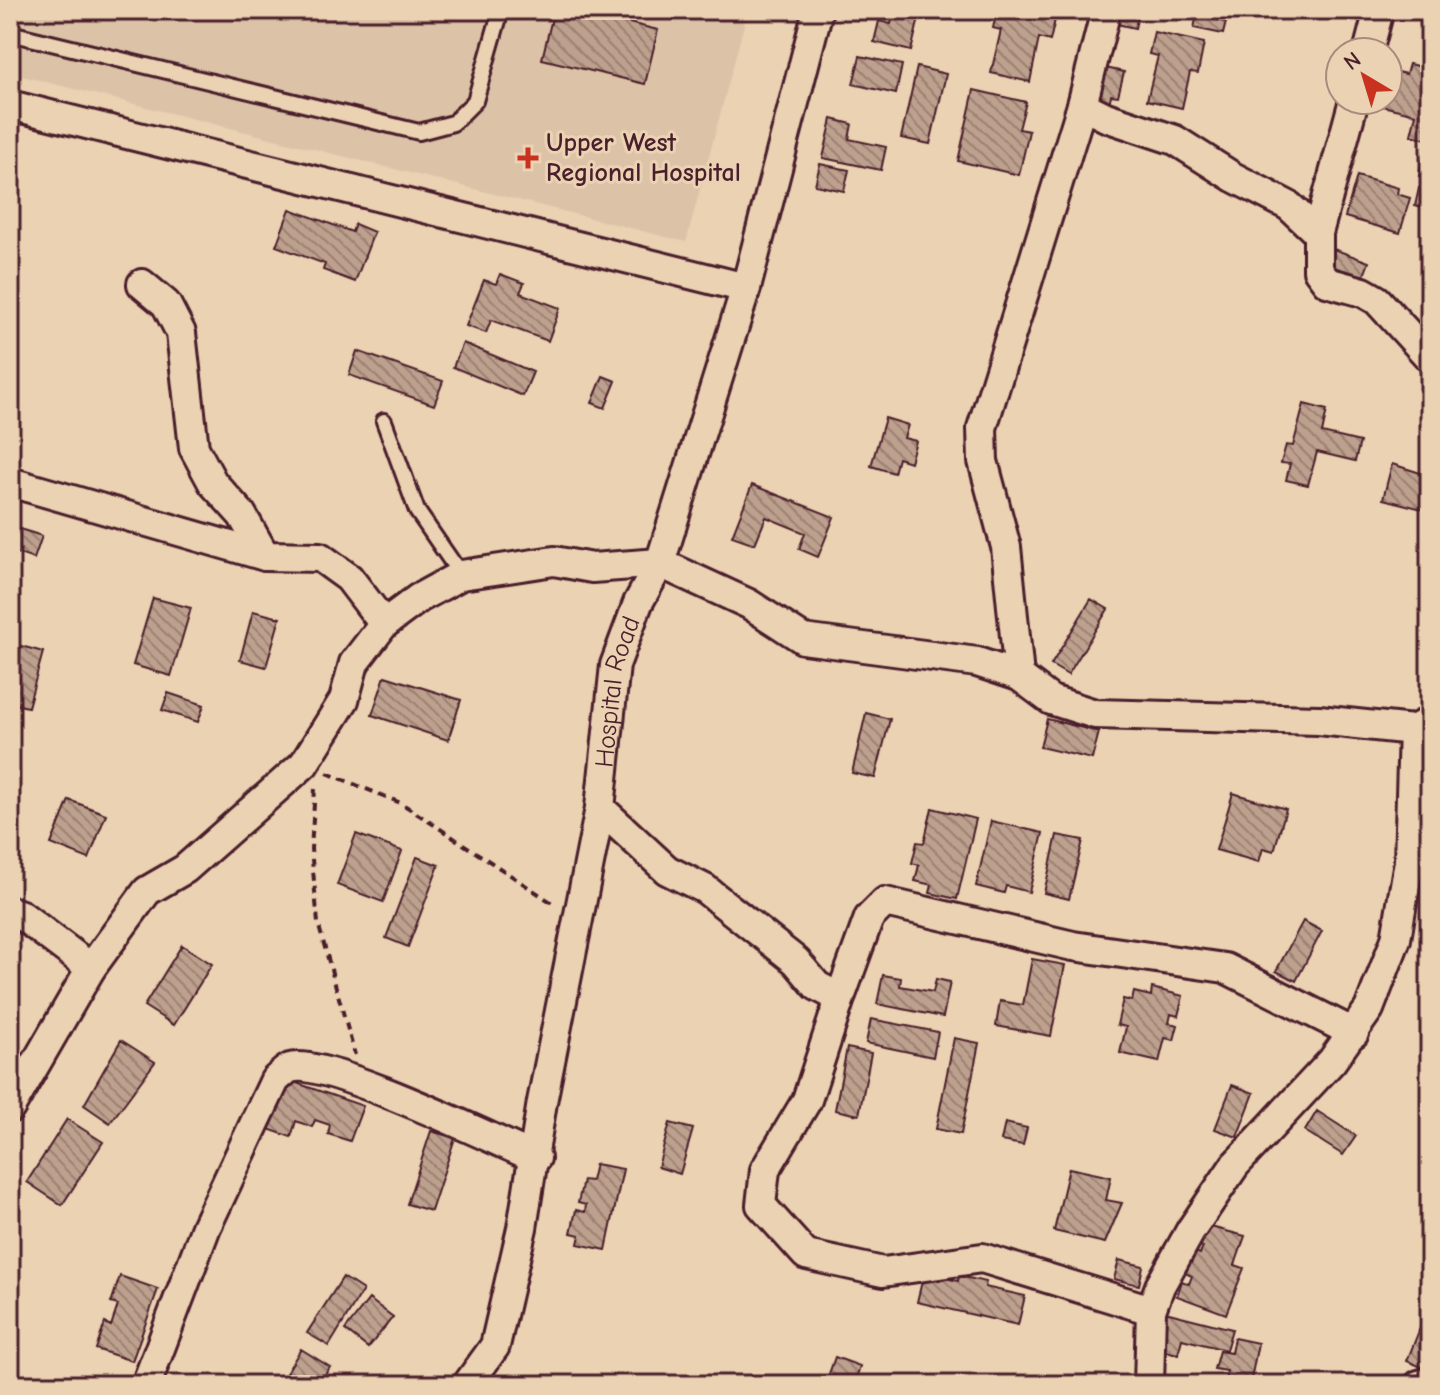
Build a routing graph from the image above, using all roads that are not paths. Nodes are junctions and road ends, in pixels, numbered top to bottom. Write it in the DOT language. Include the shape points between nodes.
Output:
graph roads {
  1 [pos="501,10"];
  2 [pos="818,10"];
  3 [pos="1106,10"];
  4 [pos="1379,10"];
  5 [pos="10,33"];
  6 [pos="1372,36"];
  7 [pos="10,105"];
  8 [pos="1082,105"];
  9 [pos="1350,116"];
  10 [pos="1318,233"];
  11 [pos="142,284"];
  12 [pos="746,288"];
  13 [pos="1430,358"];
  14 [pos="384,421"];
  15 [pos="10,482"];
  16 [pos="265,556"];
  17 [pos="660,563"];
  18 [pos="461,575"];
  19 [pos="384,624"];
  20 [pos="1019,676"];
  21 [pos="1422,726"];
  22 [pos="600,808"];
  23 [pos="10,911"];
  24 [pos="91,968"];
  25 [pos="840,998"];
  26 [pos="1354,1033"];
  27 [pos="10,1108"];
  28 [pos="536,1158"];
  29 [pos="1151,1310"];
  30 [pos="1430,1382"];
  31 [pos="146,1385"];
  32 [pos="467,1385"];
  33 [pos="1149,1385"];
  34 [pos="1419,1385"];
  1 -- 5 [label="lane" via="475,101 453,123 419,132"];
  2 -- 12 [label="street, Hospital Road"];
  3 -- 8 [label="street"];
  4 -- 6 [label="street"];
  7 -- 12 [label="street"];
  8 -- 10 [label="street" via="1175,140 1289,206"];
  8 -- 20 [label="street" via="982,428 983,461 1006,547"];
  9 -- 10 [label="street"];
  10 -- 13 [label="street" via="1318,270 1327,282 1377,300"];
  11 -- 16 [label="street" via="166,304 181,333 194,448"];
  12 -- 17 [label="street, Hospital Road"];
  14 -- 18 [label="lane" via="417,511"];
  15 -- 16 [label="street"];
  16 -- 19 [label="street" via="320,557 349,578"];
  17 -- 18 [label="street" via="592,568 554,561"];
  17 -- 20 [label="street" via="749,604 803,639 977,662"];
  17 -- 22 [label="street, Hospital Road" via="615,665"];
  18 -- 19 [label="street"];
  19 -- 24 [label="street" via="354,663 344,700 310,766 185,869 147,891"];
  20 -- 21 [label="street" via="1051,700 1095,714"];
  21 -- 26 [label="street" via="1396,939"];
  22 -- 25 [label="street" via="667,870 705,889 796,961 817,986"];
  22 -- 28 [label="street, Hospital Road" via="542,1102"];
  23 -- 24 [label="street"];
  24 -- 27 [label="street"];
  25 -- 26 [label="street" via="869,918 885,902 1073,946 1225,968"];
  25 -- 29 [label="street" via="807,1100 765,1170 761,1205 806,1255 883,1272 982,1258"];
  26 -- 29 [label="street" via="1235,1165 1191,1230"];
  28 -- 31 [label="street" via="362,1084 314,1069 290,1068 275,1080 206,1227"];
  28 -- 32 [label="street, Hospital Road" via="495,1346"];
  29 -- 33 [label="street"];
  30 -- 34 [label="street"];
}
